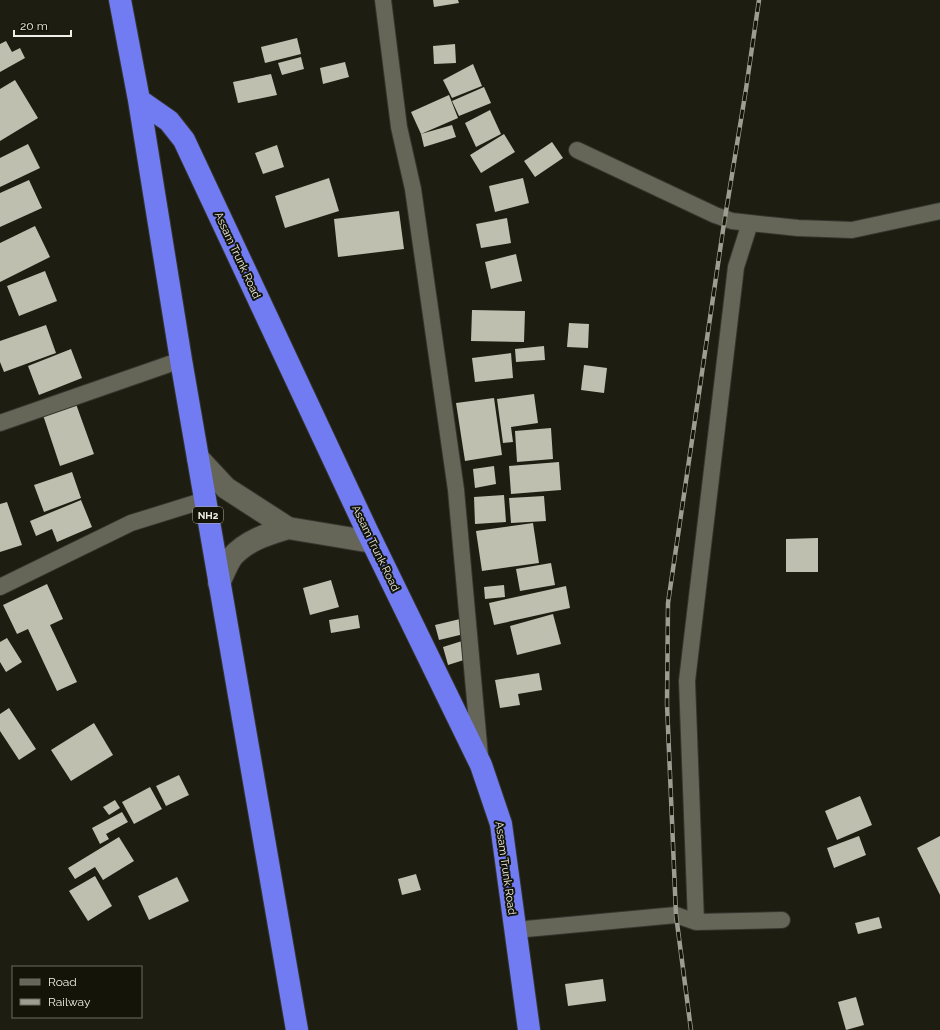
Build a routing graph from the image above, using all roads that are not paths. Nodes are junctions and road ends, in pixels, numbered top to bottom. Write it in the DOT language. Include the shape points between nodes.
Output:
graph roads {
  1 [pos="120,0"];
  2 [pos="383,0"];
  3 [pos="139,100"];
  4 [pos="577,150"];
  5 [pos="940,211"];
  6 [pos="750,223"];
  7 [pos="181,360"];
  8 [pos="0,423"];
  9 [pos="198,458"];
  10 [pos="205,500"];
  11 [pos="288,528"];
  12 [pos="372,542"];
  13 [pos="219,583"];
  14 [pos="0,587"];
  15 [pos="481,765"];
  16 [pos="782,920"];
  17 [pos="696,922"];
  18 [pos="515,930"];
  19 [pos="297,1030"];
  20 [pos="529,1030"];
  1 -- 3 [label="highway, NH2"];
  2 -- 15 [label="street" via="399,127 413,189 456,490"];
  3 -- 7 [label="highway, NH2"];
  3 -- 12 [label="highway, Assam Trunk Road" via="169,121 184,140"];
  4 -- 6 [label="street" via="715,215 732,221"];
  5 -- 6 [label="street" via="852,230"];
  6 -- 17 [label="street" via="736,267 687,680"];
  7 -- 8 [label="street"];
  7 -- 9 [label="highway, NH2"];
  9 -- 10 [label="highway, NH2"];
  9 -- 11 [label="street" via="226,488"];
  10 -- 13 [label="highway, NH2"];
  10 -- 14 [label="street" via="131,523"];
  11 -- 12 [label="street"];
  11 -- 13 [label="street" via="248,543 232,558"];
  12 -- 15 [label="highway, Assam Trunk Road"];
  13 -- 19 [label="highway, NH2"];
  15 -- 18 [label="highway, Assam Trunk Road" via="501,824"];
  16 -- 17 [label="street"];
  17 -- 18 [label="street" via="676,915"];
  18 -- 20 [label="highway, Assam Trunk Road"];
}
